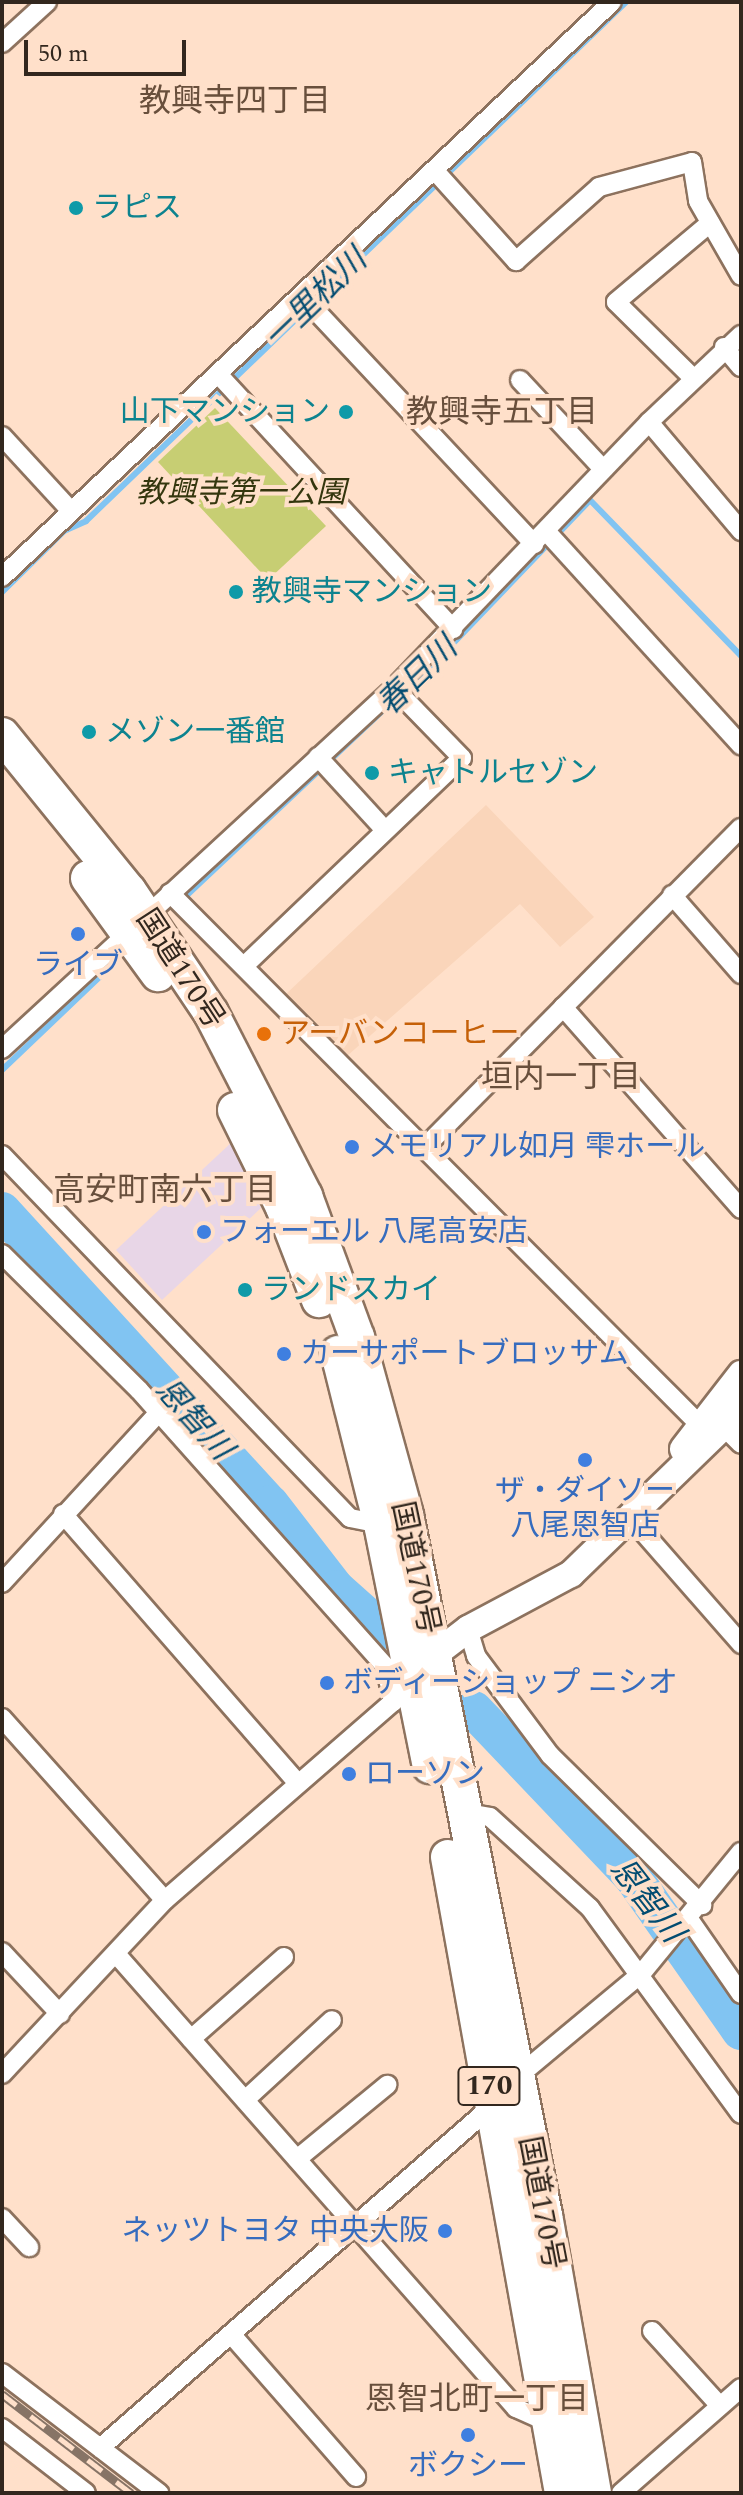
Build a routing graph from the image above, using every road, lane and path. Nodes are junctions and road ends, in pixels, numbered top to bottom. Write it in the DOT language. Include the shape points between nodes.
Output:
graph roads {
  1 [pos="47,2"];
  2 [pos="612,2"];
  3 [pos="2,43"];
  4 [pos="442,179"];
  5 [pos="710,223"];
  6 [pos="741,276"];
  7 [pos="309,304"];
  8 [pos="741,335"];
  9 [pos="724,347"];
  10 [pos="741,367"];
  11 [pos="693,378"];
  12 [pos="520,380"];
  13 [pos="224,381"];
  14 [pos="649,422"];
  15 [pos="2,436"];
  16 [pos="603,469"];
  17 [pos="71,511"];
  18 [pos="741,531"];
  19 [pos="547,539"];
  20 [pos="2,577"];
  21 [pos="453,629"];
  22 [pos="394,688"];
  23 [pos="2,735"];
  24 [pos="741,745"];
  25 [pos="318,757"];
  26 [pos="2,772"];
  27 [pos="741,828"];
  28 [pos="385,830"];
  29 [pos="170,893"];
  30 [pos="672,895"];
  31 [pos="139,926"];
  32 [pos="244,966"];
  33 [pos="739,969"];
  34 [pos="563,1007"];
  35 [pos="4,1042"];
  36 [pos="425,1147"];
  37 [pos="2,1155"];
  38 [pos="741,1209"];
  39 [pos="2,1254"];
  40 [pos="741,1374"];
  41 [pos="159,1412"];
  42 [pos="726,1426"];
  43 [pos="634,1513"];
  44 [pos="63,1514"];
  45 [pos="381,1524"];
  46 [pos="2,1583"];
  47 [pos="468,1629"];
  48 [pos="741,1644"];
  49 [pos="422,1663"];
  50 [pos="2,1718"];
  51 [pos="297,1782"];
  52 [pos="462,1812"];
  53 [pos="741,1852"];
  54 [pos="165,1900"];
  55 [pos="692,1915"];
  56 [pos="2,1952"];
  57 [pos="117,1955"];
  58 [pos="284,1957"];
  59 [pos="641,1974"];
  60 [pos="741,1994"];
  61 [pos="60,2014"];
  62 [pos="332,2020"];
  63 [pos="191,2039"];
  64 [pos="2,2074"];
  65 [pos="516,2078"];
  66 [pos="387,2085"];
  67 [pos="245,2100"];
  68 [pos="492,2106"];
  69 [pos="741,2114"];
  70 [pos="297,2159"];
  71 [pos="2,2218"];
  72 [pos="355,2225"];
  73 [pos="29,2247"];
  74 [pos="652,2331"];
  75 [pos="231,2334"];
  76 [pos="2,2373"];
  77 [pos="741,2388"];
  78 [pos="720,2406"];
  79 [pos="550,2423"];
  80 [pos="5,2435"];
  81 [pos="100,2448"];
  82 [pos="356,2477"];
  83 [pos="86,2493"];
  84 [pos="159,2493"];
  85 [pos="562,2493"];
  86 [pos="594,2493"];
  87 [pos="621,2493"];
  1 -- 3 [label="street"];
  2 -- 4 [label="street"];
  4 -- 5 [label="street" via="516,261 599,187 692,162 698,201"];
  4 -- 7 [label="street"];
  5 -- 6 [label="street"];
  5 -- 11 [label="street" via="616,302"];
  7 -- 13 [label="street"];
  7 -- 19 [label="street"];
  8 -- 9 [label="street"];
  9 -- 10 [label="street"];
  9 -- 11 [label="street"];
  11 -- 14 [label="street"];
  12 -- 16 [label="street"];
  13 -- 17 [label="street"];
  13 -- 21 [label="street"];
  14 -- 16 [label="street"];
  14 -- 18 [label="street"];
  15 -- 17 [label="street"];
  16 -- 19 [label="street"];
  17 -- 20 [label="street"];
  19 -- 21 [label="street"];
  19 -- 24 [label="street"];
  21 -- 22 [label="street"];
  22 -- 25 [label="street"];
  22 -- 28 [label="street" via="462,758"];
  23 -- 31 [label="highway, 国道170号 / 170"];
  25 -- 28 [label="street"];
  25 -- 29 [label="street"];
  26 -- 31 [label="highway, 国道170号 / 170"];
  27 -- 30 [label="street"];
  28 -- 32 [label="street"];
  29 -- 31 [label="street"];
  29 -- 32 [label="street"];
  30 -- 33 [label="street"];
  30 -- 34 [label="street"];
  31 -- 35 [label="street"];
  31 -- 45 [label="highway, 国道170号 / 170" via="283,1207 335,1342"];
  31 -- 49 [label="highway, 国道170号 / 170" via="211,1013 305,1196 357,1337 406,1515"];
  32 -- 36 [label="street"];
  34 -- 36 [label="street"];
  34 -- 38 [label="street"];
  36 -- 42 [label="street"];
  37 -- 45 [label="street" via="350,1518"];
  39 -- 41 [label="street"];
  40 -- 42 [label="street"];
  41 -- 44 [label="street"];
  41 -- 49 [label="street" via="385,1666"];
  42 -- 43 [label="street"];
  43 -- 47 [label="street" via="571,1574"];
  43 -- 48 [label="street"];
  44 -- 46 [label="street"];
  44 -- 51 [label="street"];
  45 -- 49 [label="highway, 国道170号 / 170" via="395,1594"];
  47 -- 49 [label="street"];
  47 -- 55 [label="street" via="476,1656 550,1755"];
  49 -- 51 [label="street"];
  49 -- 52 [label="highway, 国道170号 / 170" via="444,1711"];
  49 -- 68 [label="highway, 国道170号 / 170"];
  50 -- 54 [label="street"];
  51 -- 54 [label="street"];
  52 -- 59 [label="street" via="490,1817 590,1908"];
  52 -- 65 [label="highway, 国道170号 / 170"];
  53 -- 55 [label="street"];
  54 -- 57 [label="street"];
  55 -- 59 [label="street"];
  55 -- 60 [label="street"];
  56 -- 61 [label="street"];
  57 -- 61 [label="street"];
  57 -- 63 [label="street"];
  58 -- 63 [label="street"];
  59 -- 65 [label="street"];
  59 -- 69 [label="street"];
  61 -- 64 [label="street"];
  62 -- 67 [label="street"];
  63 -- 67 [label="street"];
  65 -- 86 [label="highway, 国道170号 / 170"];
  66 -- 70 [label="street"];
  67 -- 70 [label="street"];
  68 -- 72 [label="street"];
  68 -- 79 [label="highway, 国道170号 / 170"];
  70 -- 72 [label="street"];
  71 -- 73 [label="street"];
  72 -- 75 [label="street"];
  72 -- 79 [label="street" via="516,2408"];
  74 -- 78 [label="street"];
  75 -- 81 [label="street"];
  75 -- 82 [label="street"];
  76 -- 81 [label="street"];
  77 -- 78 [label="street"];
  78 -- 87 [label="street"];
  79 -- 85 [label="highway, 国道170号 / 170"];
  80 -- 83 [label="street"];
  81 -- 84 [label="street"];
}
